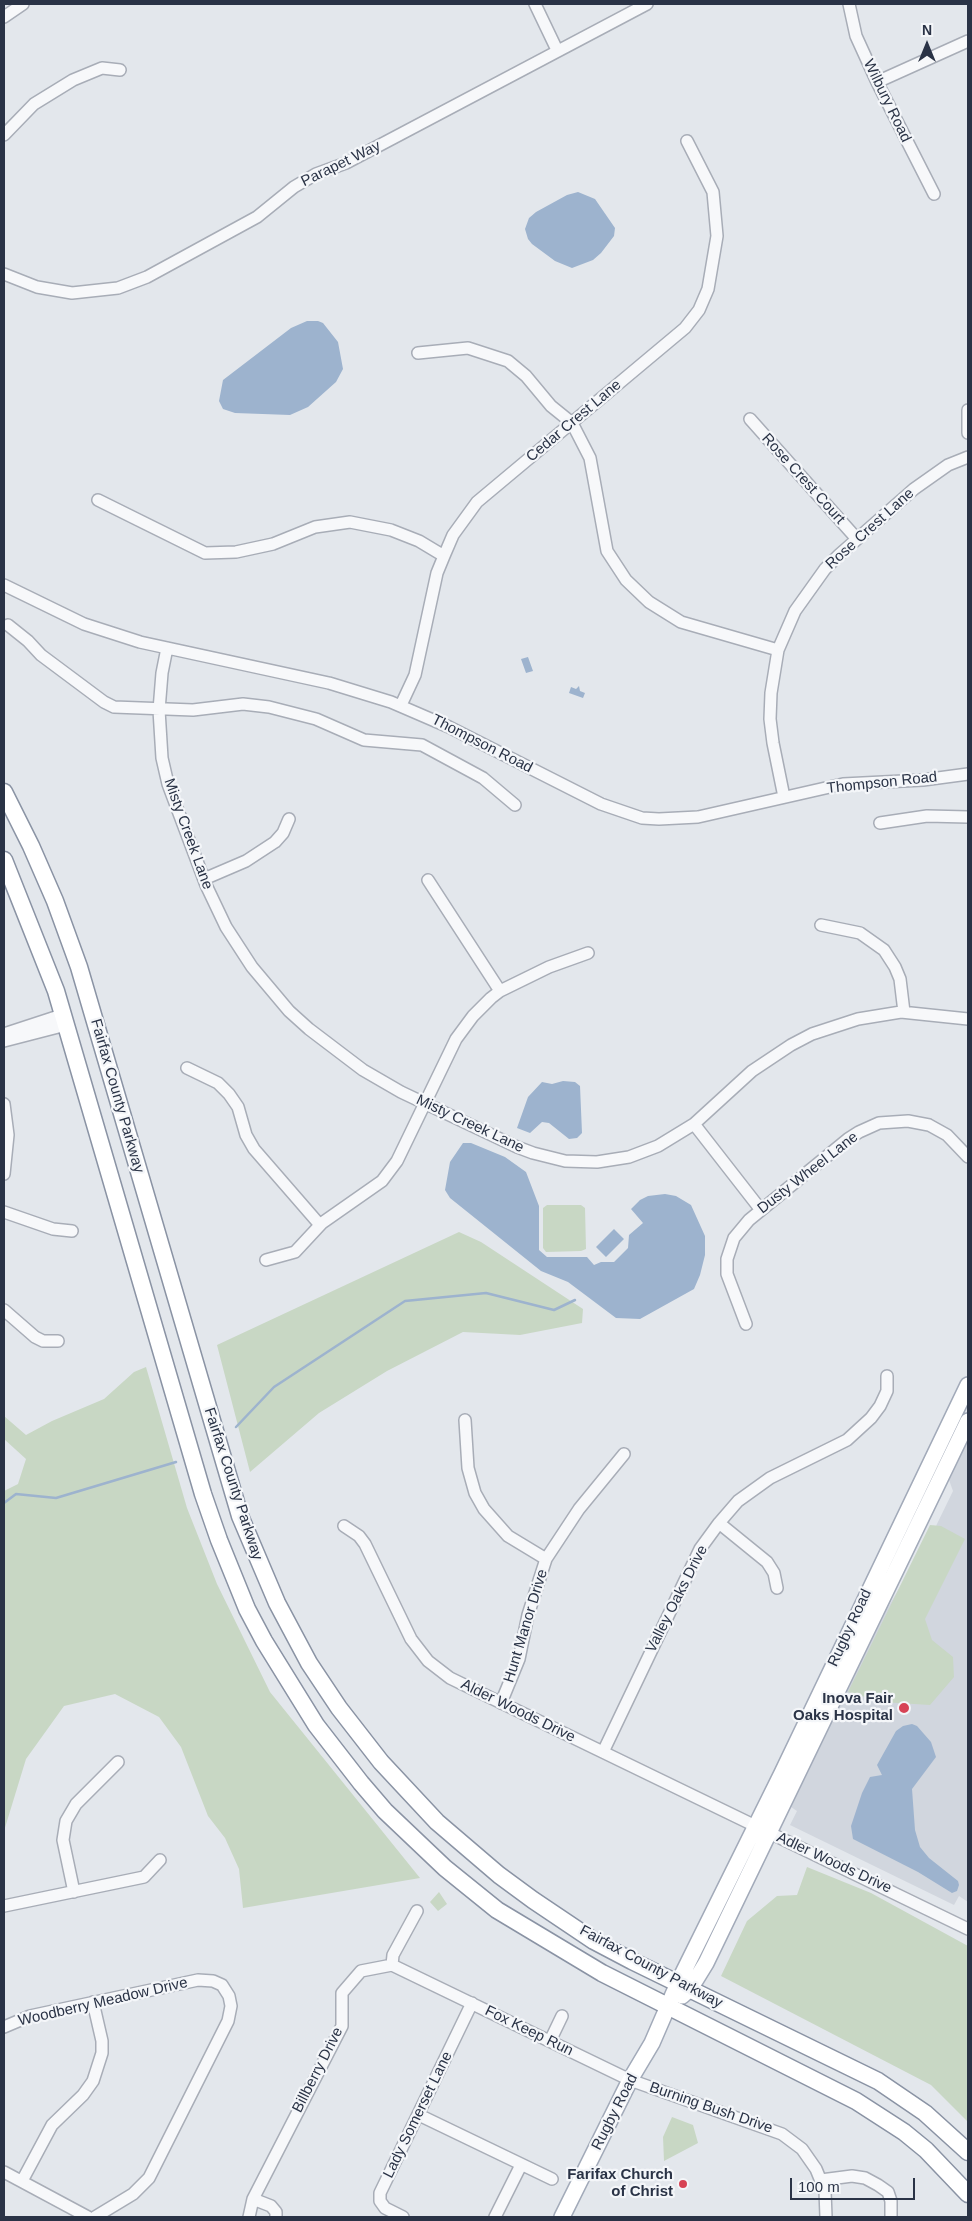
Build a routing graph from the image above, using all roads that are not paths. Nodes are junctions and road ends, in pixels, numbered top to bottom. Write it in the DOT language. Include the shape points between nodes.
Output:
graph roads {
  1 [pos="23,4"];
  2 [pos="535,4"];
  3 [pos="647,4"];
  4 [pos="849,4"];
  5 [pos="4,17"];
  6 [pos="968,42"];
  7 [pos="558,50"];
  8 [pos="120,70"];
  9 [pos="876,82"];
  10 [pos="4,136"];
  11 [pos="687,141"];
  12 [pos="934,194"];
  13 [pos="4,274"];
  14 [pos="418,353"];
  15 [pos="968,410"];
  16 [pos="750,419"];
  17 [pos="572,423"];
  18 [pos="968,433"];
  19 [pos="968,457"];
  20 [pos="98,500"];
  21 [pos="857,539"];
  22 [pos="444,556"];
  23 [pos="4,585"];
  24 [pos="8,625"];
  25 [pos="167,648"];
  26 [pos="778,650"];
  27 [pos="401,705"];
  28 [pos="159,710"];
  29 [pos="968,774"];
  30 [pos="4,792"];
  31 [pos="784,797"];
  32 [pos="515,805"];
  33 [pos="968,817"];
  34 [pos="289,818"];
  35 [pos="880,824"];
  36 [pos="4,860"];
  37 [pos="204,879"];
  38 [pos="428,880"];
  39 [pos="821,926"];
  40 [pos="588,953"];
  41 [pos="500,991"];
  42 [pos="904,1012"];
  43 [pos="968,1019"];
  44 [pos="64,1020"];
  45 [pos="4,1034"];
  46 [pos="4,1041"];
  47 [pos="187,1068"];
  48 [pos="425,1103"];
  49 [pos="4,1104"];
  50 [pos="694,1124"];
  51 [pos="968,1157"];
  52 [pos="4,1174"];
  53 [pos="760,1210"];
  54 [pos="4,1212"];
  55 [pos="320,1225"];
  56 [pos="72,1231"];
  57 [pos="266,1260"];
  58 [pos="4,1310"];
  59 [pos="746,1324"];
  60 [pos="58,1342"];
  61 [pos="887,1376"];
  62 [pos="968,1384"];
  63 [pos="465,1420"];
  64 [pos="968,1421"];
  65 [pos="624,1454"];
  66 [pos="719,1523"];
  67 [pos="344,1526"];
  68 [pos="546,1559"];
  69 [pos="777,1588"];
  70 [pos="501,1703"];
  71 [pos="603,1752"];
  72 [pos="118,1762"];
  73 [pos="762,1830"];
  74 [pos="160,1860"];
  75 [pos="74,1892"];
  76 [pos="4,1906"];
  77 [pos="417,1912"];
  78 [pos="968,1928"];
  79 [pos="392,1965"];
  80 [pos="684,1986"];
  81 [pos="93,2002"];
  82 [pos="472,2003"];
  83 [pos="668,2007"];
  84 [pos="562,2016"];
  85 [pos="4,2027"];
  86 [pos="550,2041"];
  87 [pos="630,2080"];
  88 [pos="419,2115"];
  89 [pos="968,2152"];
  90 [pos="521,2165"];
  91 [pos="4,2172"];
  92 [pos="552,2179"];
  93 [pos="821,2180"];
  94 [pos="22,2181"];
  95 [pos="968,2194"];
  96 [pos="253,2199"];
  97 [pos="88,2217"];
  98 [pos="95,2217"];
  99 [pos="249,2217"];
  100 [pos="276,2217"];
  101 [pos="403,2217"];
  102 [pos="495,2217"];
  103 [pos="562,2217"];
  104 [pos="826,2217"];
  105 [pos="891,2217"];
  1 -- 5 [label="street"];
  2 -- 7 [label="street"];
  3 -- 7 [label="street, Parapet Way"];
  4 -- 9 [label="street, Wilbury Road" via="856,36"];
  6 -- 9 [label="street"];
  7 -- 13 [label="street, Parapet Way" via="346,163 316,174 257,217 177,262 128,285 101,292 72,293 37,287"];
  8 -- 10 [label="street" via="102,68 73,80 34,104"];
  9 -- 12 [label="street, Wilbury Road"];
  11 -- 17 [label="street, Cedar Crest Lane" via="712,192 717,236 708,289 699,310 685,328"];
  14 -- 17 [label="street" via="468,348 508,361"];
  15 -- 18 [label="street"];
  16 -- 21 [label="street, Rose Crest Court"];
  17 -- 22 [label="street, Cedar Crest Lane" via="478,502 453,535"];
  17 -- 26 [label="street" via="590,458 607,551 626,580 649,602 681,622"];
  19 -- 21 [label="street, Rose Crest Lane" via="948,465 914,489"];
  20 -- 22 [label="street" via="205,553 236,552 273,544 315,527 350,522 391,530"];
  21 -- 26 [label="street, Rose Crest Lane" via="825,569 795,611"];
  22 -- 27 [label="street, Cedar Crest Lane" via="415,675"];
  23 -- 25 [label="street, Thompson Road" via="84,624"];
  24 -- 28 [label="street" via="41,655 104,702 114,706"];
  25 -- 27 [label="street, Thompson Road" via="329,683"];
  25 -- 28 [label="street, Misty Creek Lane"];
  26 -- 31 [label="street, Rose Crest Lane" via="770,720"];
  27 -- 31 [label="street, Thompson Road" via="601,804 634,816 659,819 698,816"];
  28 -- 32 [label="street" via="252,704 324,721 364,740 414,743 483,778"];
  28 -- 37 [label="street, Misty Creek Lane" via="161,750 168,784"];
  29 -- 31 [label="street, Thompson Road" via="843,784"];
  30 -- 80 [label="highway, Fairfax County Parkway" via="38,861 79,967 240,1516 265,1579 296,1639 339,1708 375,1755 448,1832 499,1875 594,1941"];
  33 -- 35 [label="street" via="927,816"];
  34 -- 37 [label="street" via="274,842 246,861"];
  36 -- 44 [label="highway, Fairfax County Parkway"];
  37 -- 48 [label="street, Misty Creek Lane" via="237,945 289,1011 356,1066"];
  38 -- 41 [label="street"];
  39 -- 42 [label="street" via="860,933 884,950 900,979"];
  40 -- 41 [label="street" via="549,967"];
  41 -- 48 [label="street" via="462,1031"];
  42 -- 43 [label="street, Misty Creek Lane"];
  42 -- 50 [label="street, Misty Creek Lane" via="834,1026 791,1045 752,1071"];
  44 -- 45 [label="street"];
  44 -- 46 [label="street"];
  44 -- 83 [label="highway, Fairfax County Parkway" via="203,1494 232,1575 276,1663 316,1725 361,1783 385,1811 445,1868 497,1910 539,1937"];
  47 -- 55 [label="street" via="218,1083 229,1094 238,1108 254,1150"];
  48 -- 50 [label="street, Misty Creek Lane" via="517,1147 565,1161 597,1162 629,1156 658,1146"];
  48 -- 55 [label="street" via="397,1161 382,1181"];
  49 -- 52 [label="street" via="8,1135"];
  50 -- 53 [label="street"];
  51 -- 53 [label="street, Dusty Wheel Lane" via="947,1134 929,1125 908,1121 880,1123 859,1132"];
  53 -- 59 [label="street, Dusty Wheel Lane" via="738,1231 727,1259 728,1280"];
  54 -- 56 [label="street" via="53,1229"];
  55 -- 57 [label="street" via="295,1252"];
  58 -- 60 [label="street" via="35,1338"];
  61 -- 66 [label="street, Valley Oaks Drive" via="887,1391 871,1418 847,1440 770,1478 738,1501"];
  62 -- 73 [label="main road, Rugby Road"];
  63 -- 68 [label="street" via="468,1468 475,1493 484,1509 508,1536"];
  64 -- 73 [label="main road, Rugby Road"];
  65 -- 68 [label="street, Hunt Manor Drive" via="579,1509"];
  66 -- 69 [label="street" via="767,1562 774,1573"];
  66 -- 71 [label="street, Valley Oaks Drive" via="700,1549"];
  67 -- 70 [label="street, Alder Woods Drive" via="366,1544 411,1639 422,1654 450,1678"];
  68 -- 70 [label="street, Hunt Manor Drive" via="528,1615 519,1659"];
  70 -- 71 [label="street, Alder Woods Drive"];
  71 -- 73 [label="street, Alder Woods Drive"];
  72 -- 75 [label="street" via="76,1804 66,1821 63,1840"];
  73 -- 78 [label="street, Adler Woods Drive"];
  73 -- 80 [label="main road, Rugby Road"];
  74 -- 75 [label="street" via="144,1877"];
  75 -- 76 [label="street"];
  77 -- 79 [label="street" via="393,1955"];
  79 -- 82 [label="street, Fox Keep Run"];
  79 -- 96 [label="street, Billberry Drive" via="361,1971 342,1993 342,2026"];
  80 -- 83 [label="main road, Rugby Road"];
  80 -- 89 [label="highway, Fairfax County Parkway" via="878,2081 925,2113"];
  81 -- 85 [label="street, Woodberry Meadow Drive" via="30,2016"];
  81 -- 94 [label="street" via="102,2047 100,2065 84,2095 52,2125"];
  81 -- 98 [label="street, Woodberry Meadow Drive" via="198,1980 222,1985 231,2006 228,2021 208,2063 149,2178 133,2194"];
  82 -- 86 [label="street, Fox Keep Run"];
  82 -- 88 [label="street, Lady Somerset Lane"];
  83 -- 87 [label="main road, Rugby Road"];
  83 -- 95 [label="highway, Fairfax County Parkway" via="831,2087 881,2116 926,2150"];
  84 -- 86 [label="street"];
  86 -- 87 [label="street, Fox Keep Run"];
  87 -- 93 [label="street, Burning Bush Drive" via="782,2134 802,2149"];
  87 -- 103 [label="main road, Rugby Road"];
  88 -- 90 [label="street"];
  88 -- 101 [label="street, Lady Somerset Lane" via="380,2193 380,2201 385,2208"];
  90 -- 92 [label="street"];
  90 -- 102 [label="street"];
  91 -- 94 [label="street"];
  93 -- 104 [label="street, Burning Bush Drive"];
  93 -- 105 [label="street" via="852,2176 865,2178 888,2192"];
  94 -- 97 [label="street"];
  96 -- 99 [label="street, Billberry Drive"];
  96 -- 100 [label="street" via="272,2206"];
}
